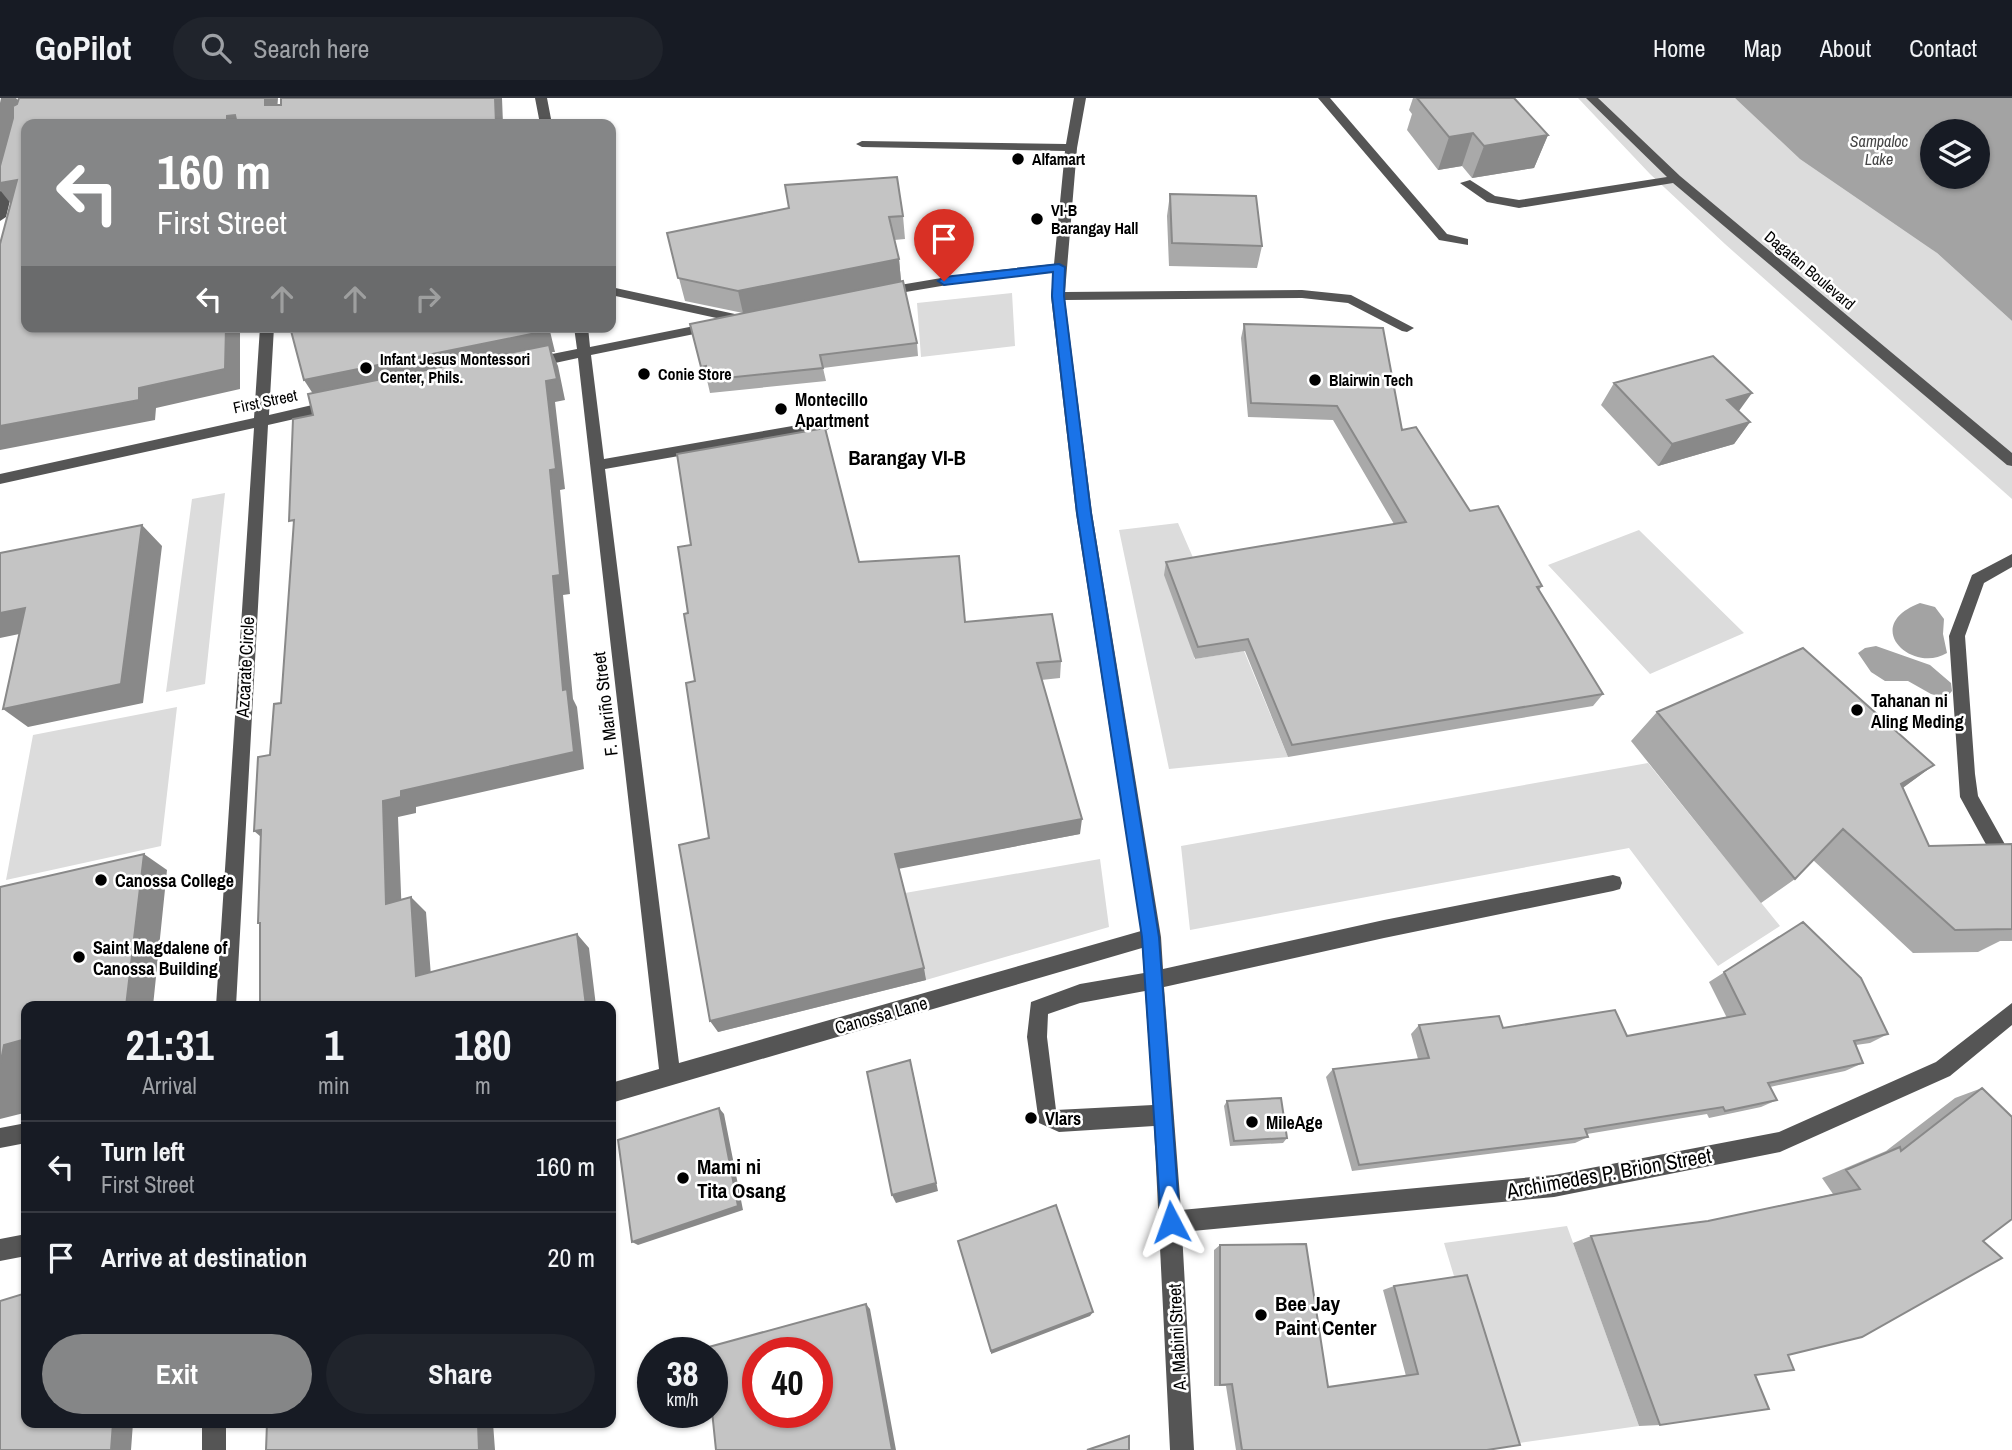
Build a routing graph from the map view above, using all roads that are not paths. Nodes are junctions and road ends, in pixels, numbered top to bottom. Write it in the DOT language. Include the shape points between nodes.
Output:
graph roads {
  1 [pos="541,98"];
  2 [pos="1080,98"];
  3 [pos="1324,98"];
  4 [pos="1592,98"];
  5 [pos="545,119"];
  6 [pos="862,144"];
  7 [pos="1071,148"];
  8 [pos="14,164"];
  9 [pos="1676,179"];
  10 [pos="1466,183"];
  11 [pos="0,216"];
  12 [pos="1464,242"];
  13 [pos="1059,267"];
  14 [pos="616,292"];
  15 [pos="863,296"];
  16 [pos="1058,296"];
  17 [pos="1407,328"];
  18 [pos="266,333"];
  19 [pos="583,333"];
  20 [pos="585,352"];
  21 [pos="517,366"];
  22 [pos="354,400"];
  23 [pos="259,420"];
  24 [pos="827,425"];
  25 [pos="2012,461"];
  26 [pos="598,465"];
  27 [pos="0,479"];
  28 [pos="2012,560"];
  29 [pos="2012,870"];
  30 [pos="1613,883"];
  31 [pos="1151,937"];
  32 [pos="1154,980"];
  33 [pos="226,1001"];
  34 [pos="2012,1013"];
  35 [pos="670,1076"];
  36 [pos="616,1092"];
  37 [pos="1164,1115"];
  38 [pos="21,1134"];
  39 [pos="0,1138"];
  40 [pos="1171,1222"];
  41 [pos="21,1246"];
  42 [pos="0,1251"];
  43 [pos="214,1428"];
  44 [pos="214,1450"];
  45 [pos="1182,1450"];
  1 -- 5 [label="street"];
  2 -- 7 [label="street, A. Mabini Street"];
  3 -- 12 [label="street" via="1443,237"];
  4 -- 9 [label="street, Dagatan Boulevard"];
  6 -- 7 [label="street"];
  7 -- 13 [label="street, A. Mabini Street"];
  8 -- 11 [label="street"];
  9 -- 10 [label="street" via="1519,204 1491,200"];
  9 -- 25 [label="street, Dagatan Boulevard"];
  13 -- 15 [label="street"];
  13 -- 16 [label="street, A. Mabini Street"];
  14 -- 20 [label="street" via="751,318"];
  16 -- 17 [label="street" via="1302,294 1351,299"];
  16 -- 31 [label="street, A. Mabini Street" via="1084,513"];
  18 -- 23 [label="street, Azcarate Circle"];
  19 -- 20 [label="street, F. Mariño Street"];
  20 -- 21 [label="street"];
  20 -- 26 [label="street, F. Mariño Street"];
  22 -- 23 [label="street, First Street"];
  23 -- 27 [label="street, First Street"];
  23 -- 33 [label="street, Azcarate Circle"];
  24 -- 26 [label="street"];
  26 -- 35 [label="street, F. Mariño Street"];
  28 -- 29 [label="street" via="1978,579 1957,636 1969,797"];
  30 -- 32 [label="street" via="1412,921"];
  31 -- 32 [label="street, A. Mabini Street"];
  31 -- 35 [label="street, Canossa Lane"];
  32 -- 37 [label="street, A. Mabini Street"];
  32 -- 37 [label="street" via="1053,1000 1038,1009 1037,1037 1046,1116 1059,1122"];
  34 -- 40 [label="street, Archimedes P. Brion Street" via="1943,1069 1780,1142 1554,1186"];
  35 -- 36 [label="street, Canossa Lane"];
  37 -- 40 [label="street, A. Mabini Street"];
  38 -- 39 [label="street"];
  40 -- 45 [label="street, A. Mabini Street"];
  41 -- 42 [label="street"];
  43 -- 44 [label="street"];
}
